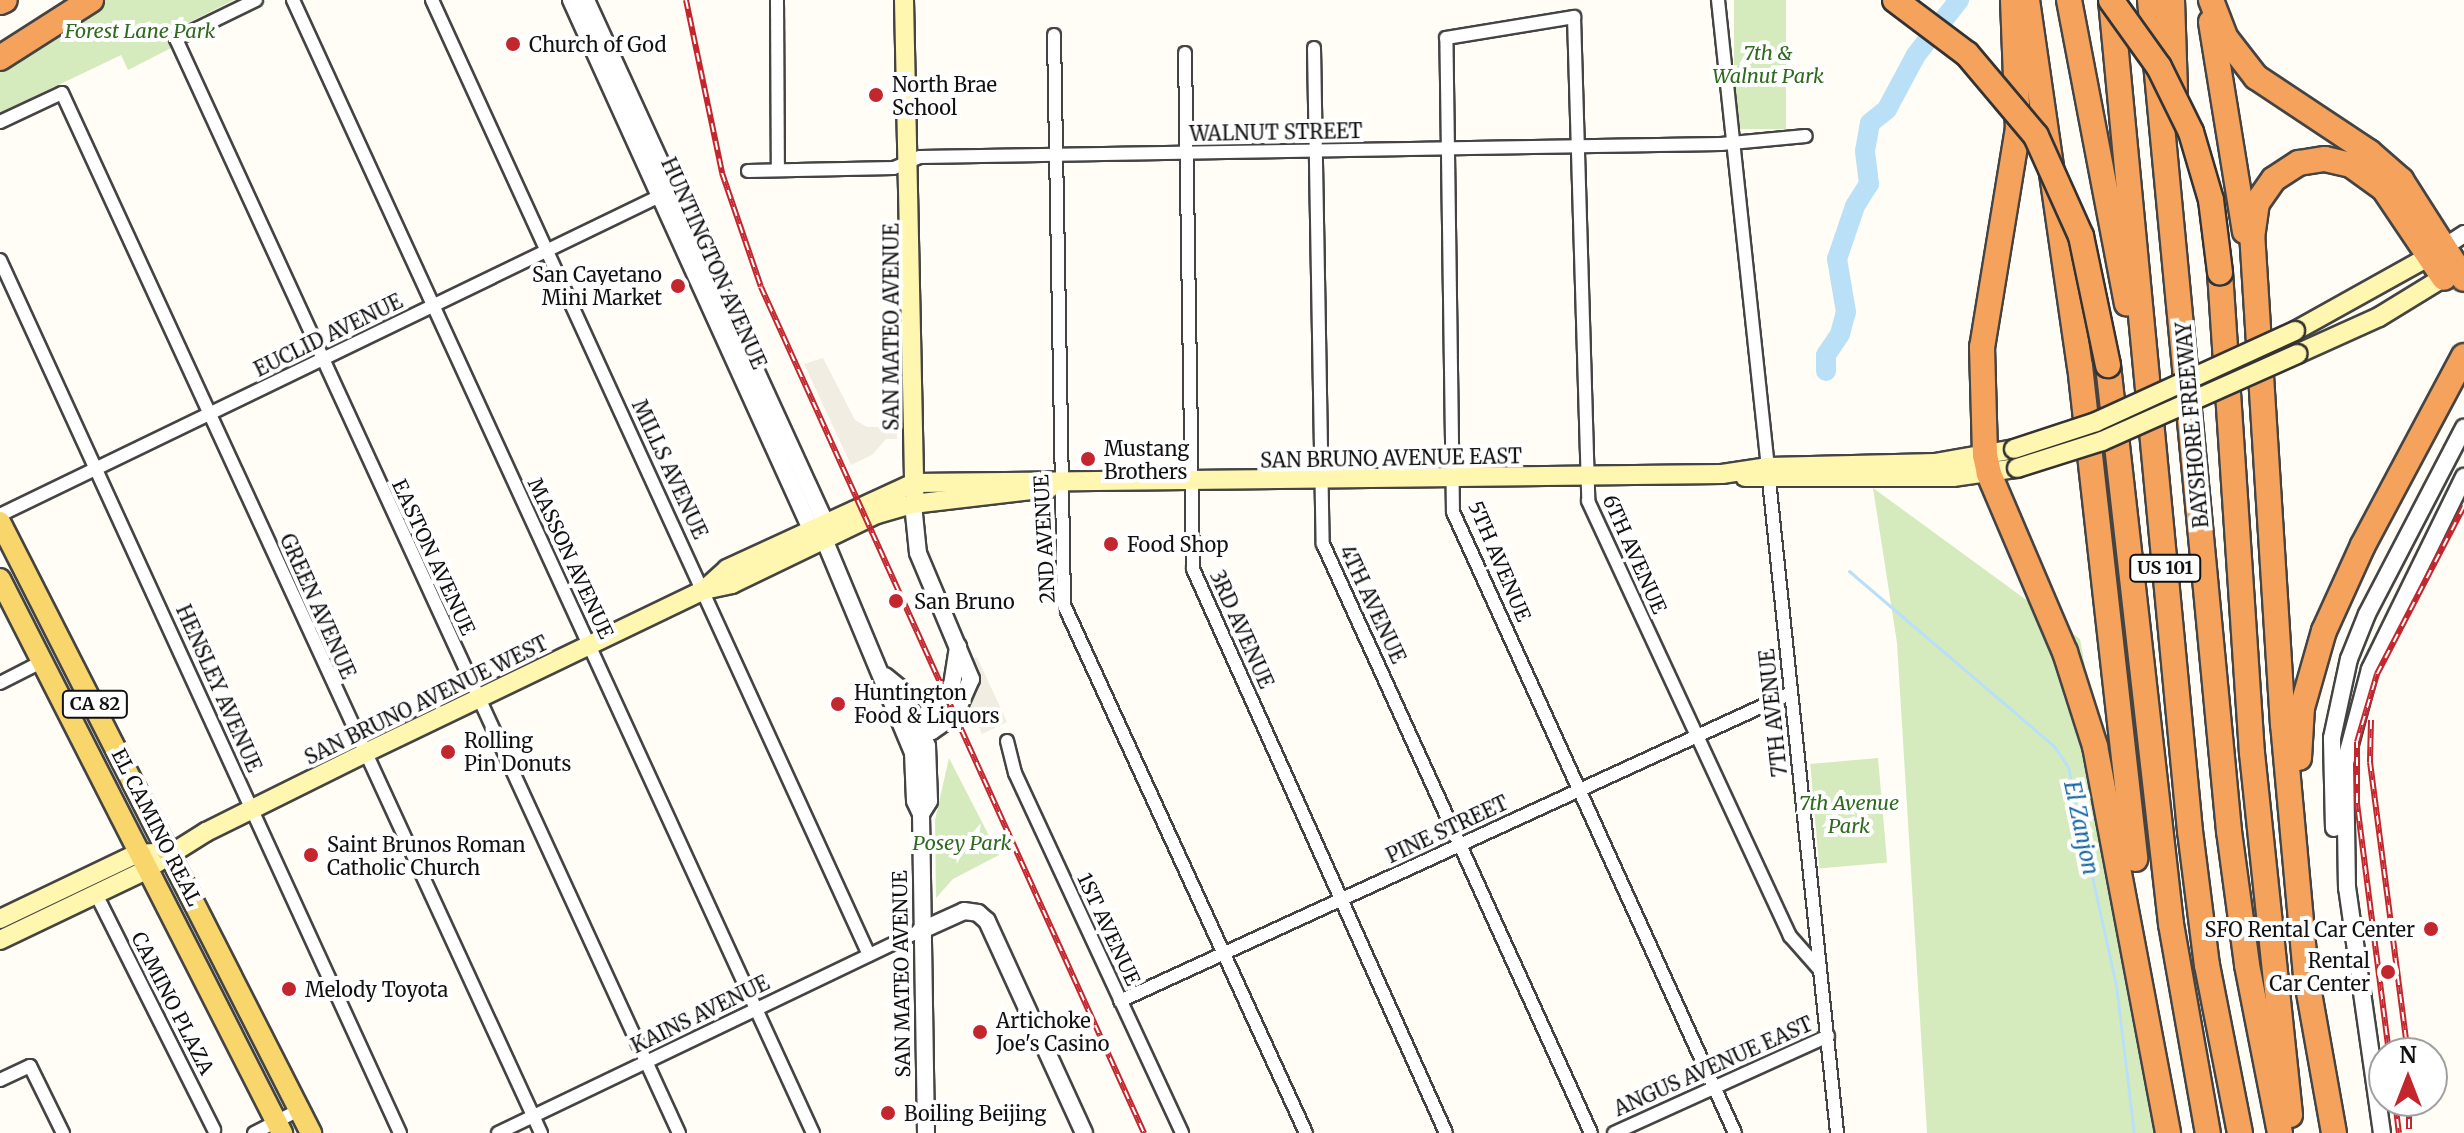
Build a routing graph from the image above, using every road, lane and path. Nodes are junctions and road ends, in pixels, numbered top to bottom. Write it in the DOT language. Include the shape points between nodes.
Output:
graph roads {
  1 [pos="91,0"];
  2 [pos="256,0"];
  3 [pos="293,0"];
  4 [pos="432,0"];
  5 [pos="571,0"];
  6 [pos="586,0"];
  7 [pos="777,0"];
  8 [pos="904,0"];
  9 [pos="1718,0"];
  10 [pos="1895,0"];
  11 [pos="2013,0"];
  12 [pos="2027,0"];
  13 [pos="2069,0"];
  14 [pos="2111,0"];
  15 [pos="2150,0"];
  16 [pos="2172,0"];
  17 [pos="2209,0"];
  18 [pos="1574,17"];
  19 [pos="1054,35"];
  20 [pos="1314,48"];
  21 [pos="1185,53"];
  22 [pos="0,58"];
  23 [pos="0,122"];
  24 [pos="1806,136"];
  25 [pos="1735,139"];
  26 [pos="1577,146"];
  27 [pos="1448,149"];
  28 [pos="1315,151"];
  29 [pos="1185,153"];
  30 [pos="1057,155"];
  31 [pos="911,161"];
  32 [pos="778,170"];
  33 [pos="748,171"];
  34 [pos="667,193"];
  35 [pos="2173,216"];
  36 [pos="2446,245"];
  37 [pos="547,251"];
  38 [pos="0,260"];
  39 [pos="2458,272"];
  40 [pos="434,306"];
  41 [pos="2258,332"];
  42 [pos="2464,343"];
  43 [pos="2464,356"];
  44 [pos="321,360"];
  45 [pos="2437,404"];
  46 [pos="210,415"];
  47 [pos="2464,428"];
  48 [pos="2232,440"];
  49 [pos="1987,465"];
  50 [pos="97,469"];
  51 [pos="1769,473"];
  52 [pos="1584,476"];
  53 [pos="2464,477"];
  54 [pos="2157,478"];
  55 [pos="1452,479"];
  56 [pos="1323,481"];
  57 [pos="914,483"];
  58 [pos="1191,483"];
  59 [pos="1060,485"];
  60 [pos="913,504"];
  61 [pos="0,515"];
  62 [pos="0,522"];
  63 [pos="820,530"];
  64 [pos="0,579"];
  65 [pos="704,590"];
  66 [pos="589,645"];
  67 [pos="41,662"];
  68 [pos="0,683"];
  69 [pos="1791,693"];
  70 [pos="476,699"];
  71 [pos="917,730"];
  72 [pos="1697,736"];
  73 [pos="1007,741"];
  74 [pos="363,754"];
  75 [pos="2152,765"];
  76 [pos="1579,790"];
  77 [pos="252,809"];
  78 [pos="1461,844"];
  79 [pos="169,852"];
  80 [pos="140,862"];
  81 [pos="2347,888"];
  82 [pos="96,894"];
  83 [pos="1341,900"];
  84 [pos="0,919"];
  85 [pos="920,931"];
  86 [pos="0,940"];
  87 [pos="1223,954"];
  88 [pos="869,955"];
  89 [pos="1819,969"];
  90 [pos="2303,977"];
  91 [pos="1120,1001"];
  92 [pos="756,1009"];
  93 [pos="1828,1036"];
  94 [pos="646,1062"];
  95 [pos="0,1080"];
  96 [pos="1713,1088"];
  97 [pos="299,1110"];
  98 [pos="534,1116"];
  99 [pos="279,1127"];
  100 [pos="215,1132"];
  101 [pos="63,1133"];
  102 [pos="254,1133"];
  103 [pos="311,1133"];
  104 [pos="400,1133"];
  105 [pos="498,1133"];
  106 [pos="541,1133"];
  107 [pos="679,1133"];
  108 [pos="813,1133"];
  109 [pos="926,1133"];
  110 [pos="1084,1133"];
  111 [pos="1182,1133"];
  112 [pos="1306,1133"];
  113 [pos="1446,1133"];
  114 [pos="1591,1133"];
  115 [pos="1614,1133"];
  116 [pos="1735,1133"];
  117 [pos="1837,1133"];
  118 [pos="2168,1133"];
  119 [pos="2176,1133"];
  120 [pos="2197,1133"];
  121 [pos="2208,1133"];
  122 [pos="2240,1133"];
  123 [pos="2280,1133"];
  124 [pos="2292,1133"];
  125 [pos="2327,1133"];
  126 [pos="2334,1133"];
  127 [pos="2345,1133"];
  128 [pos="2382,1133"];
  1 -- 22 [label="highway"];
  2 -- 44 [label="street, EASTON AVENUE" via="176,39"];
  3 -- 40 [label="street, MASSON AVENUE"];
  4 -- 37 [label="street, MILLS AVENUE"];
  5 -- 34 [label="street, HUNTINGTON AVENUE"];
  6 -- 34 [label="street, HUNTINGTON AVENUE"];
  7 -- 32 [label="street"];
  8 -- 31 [label="main road, SAN MATEO AVENUE"];
  9 -- 25 [label="street, 7TH AVENUE"];
  10 -- 75 [label="highway, bridge" via="1967,54 2036,136 2081,236 2108,365"];
  11 -- 49 [label="highway" via="2018,128 1982,347"];
  12 -- 119 [label="highway" via="2080,366 2138,878"];
  13 -- 54 [label="highway"];
  14 -- 48 [label="highway, bridge" via="2159,67 2191,132 2211,200"];
  14 -- 54 [label="highway, BAYSHORE FREEWAY / US 101"];
  15 -- 35 [label="highway, BAYSHORE FREEWAY / US 101"];
  16 -- 35 [label="highway"];
  17 -- 36 [label="highway" via="2225,37 2256,77 2381,161 2413,195"];
  17 -- 41 [label="highway"];
  18 -- 26 [label="street, 6TH AVENUE"];
  18 -- 27 [label="street, 5TH AVENUE" via="1446,38"];
  19 -- 30 [label="street, 2ND AVENUE"];
  20 -- 28 [label="street, 4TH AVENUE"];
  21 -- 29 [label="street, 3RD AVENUE"];
  23 -- 46 [label="street, GREEN AVENUE" via="62,93"];
  24 -- 25 [label="street, WALNUT STREET"];
  25 -- 26 [label="street, WALNUT STREET" via="1721,144"];
  25 -- 51 [label="street, 7TH AVENUE"];
  26 -- 27 [label="street, WALNUT STREET"];
  26 -- 52 [label="street, 6TH AVENUE"];
  27 -- 28 [label="street, WALNUT STREET"];
  27 -- 55 [label="street, 5TH AVENUE"];
  28 -- 29 [label="street, WALNUT STREET"];
  28 -- 56 [label="street, 4TH AVENUE"];
  29 -- 30 [label="street, WALNUT STREET"];
  29 -- 58 [label="street, 3RD AVENUE"];
  30 -- 31 [label="street, WALNUT STREET"];
  30 -- 59 [label="street, 2ND AVENUE"];
  31 -- 32 [label="street, WALNUT STREET" via="894,168"];
  31 -- 57 [label="main road, SAN MATEO AVENUE"];
  32 -- 33 [label="street, WALNUT STREET"];
  34 -- 37 [label="street, EUCLID AVENUE"];
  34 -- 63 [label="street, HUNTINGTON AVENUE"];
  35 -- 123 [label="highway, BAYSHORE FREEWAY / US 101" via="2233,864"];
  36 -- 39 [label="highway"];
  36 -- 41 [label="highway" via="2367,174 2333,160 2292,166 2265,189 2253,215"];
  36 -- 49 [label="main road, SAN BRUNO AVENUE EAST, bridge" via="2295,331 2096,422 2014,449"];
  37 -- 40 [label="street, EUCLID AVENUE"];
  37 -- 65 [label="street, MILLS AVENUE"];
  38 -- 50 [label="street, HENSLEY AVENUE"];
  39 -- 49 [label="main road, SAN BRUNO AVENUE EAST, bridge" via="2379,317 2102,441 2017,468"];
  40 -- 44 [label="street, EUCLID AVENUE"];
  40 -- 66 [label="street, MASSON AVENUE"];
  41 -- 90 [label="highway"];
  42 -- 45 [label="highway"];
  43 -- 45 [label="highway"];
  44 -- 46 [label="street, EUCLID AVENUE"];
  44 -- 70 [label="street, EASTON AVENUE"];
  45 -- 127 [label="highway" via="2327,623 2302,708 2299,768 2315,933"];
  46 -- 50 [label="street, EUCLID AVENUE"];
  46 -- 74 [label="street, GREEN AVENUE"];
  47 -- 81 [label="street" via="2367,614 2339,693 2330,786"];
  48 -- 90 [label="highway" via="2265,738"];
  48 -- 124 [label="highway" via="2252,753"];
  49 -- 51 [label="main road, SAN BRUNO AVENUE EAST"];
  49 -- 118 [label="highway" via="2065,652 2098,757"];
  50 -- 61 [label="street, EUCLID AVENUE"];
  50 -- 77 [label="street, HENSLEY AVENUE"];
  51 -- 52 [label="main road, SAN BRUNO AVENUE EAST"];
  51 -- 69 [label="street, 7TH AVENUE"];
  52 -- 55 [label="main road, SAN BRUNO AVENUE EAST"];
  52 -- 72 [label="street, 6TH AVENUE" via="1588,501"];
  53 -- 81 [label="street" via="2381,645 2354,714 2343,787"];
  54 -- 122 [label="highway, BAYSHORE FREEWAY / US 101" via="2196,884"];
  55 -- 56 [label="main road, SAN BRUNO AVENUE EAST"];
  55 -- 76 [label="street, 5TH AVENUE" via="1453,512"];
  56 -- 58 [label="main road, SAN BRUNO AVENUE EAST"];
  56 -- 78 [label="street, 4TH AVENUE" via="1323,544"];
  57 -- 59 [label="main road, SAN BRUNO AVENUE EAST" via="1023,480"];
  57 -- 60 [label="main road, SAN MATEO AVENUE"];
  57 -- 63 [label="main road, SAN BRUNO AVENUE WEST"];
  58 -- 59 [label="main road, SAN BRUNO AVENUE EAST"];
  58 -- 83 [label="street, 3RD AVENUE" via="1193,569"];
  59 -- 60 [label="main road, SAN BRUNO AVENUE EAST" via="995,498"];
  59 -- 87 [label="street, 2ND AVENUE" via="1064,605"];
  60 -- 63 [label="main road, SAN BRUNO AVENUE WEST"];
  60 -- 71 [label="street, SAN MATEO AVENUE" via="918,553 971,672 965,703 932,731"];
  62 -- 79 [label="main road, EL CAMINO REAL / CA 82"];
  63 -- 65 [label="main road, SAN BRUNO AVENUE WEST" via="732,584"];
  63 -- 71 [label="street, HUNTINGTON AVENUE" via="885,676 900,688"];
  64 -- 67 [label="main road, EL CAMINO REAL / CA 82"];
  65 -- 66 [label="main road, SAN BRUNO AVENUE WEST"];
  65 -- 88 [label="street, MILLS AVENUE"];
  66 -- 70 [label="main road, SAN BRUNO AVENUE WEST"];
  66 -- 92 [label="street, MASSON AVENUE"];
  67 -- 68 [label="street"];
  67 -- 80 [label="main road, EL CAMINO REAL / CA 82"];
  69 -- 72 [label="street, PINE STREET"];
  69 -- 89 [label="street, 7TH AVENUE"];
  70 -- 74 [label="main road, SAN BRUNO AVENUE WEST"];
  70 -- 94 [label="street, EASTON AVENUE"];
  71 -- 85 [label="street, SAN MATEO AVENUE" via="928,752 929,801 921,814"];
  72 -- 76 [label="street, PINE STREET"];
  72 -- 89 [label="street, 6TH AVENUE" via="1790,936"];
  73 -- 91 [label="street, 1ST AVENUE" via="1015,773"];
  74 -- 77 [label="main road, SAN BRUNO AVENUE WEST"];
  74 -- 98 [label="street, GREEN AVENUE"];
  75 -- 120 [label="highway" via="2148,828"];
  75 -- 121 [label="highway" via="2171,924"];
  76 -- 78 [label="street, PINE STREET"];
  76 -- 96 [label="street, 5TH AVENUE"];
  77 -- 79 [label="main road, SAN BRUNO AVENUE WEST"];
  77 -- 104 [label="street, HENSLEY AVENUE"];
  78 -- 83 [label="street, PINE STREET"];
  78 -- 114 [label="street, 4TH AVENUE"];
  79 -- 80 [label="main road, SAN BRUNO AVENUE WEST"];
  79 -- 97 [label="main road, EL CAMINO REAL / CA 82"];
  80 -- 82 [label="main road, SAN BRUNO AVENUE WEST"];
  80 -- 84 [label="main road, SAN BRUNO AVENUE WEST"];
  80 -- 99 [label="main road, EL CAMINO REAL / CA 82"];
  81 -- 128 [label="street"];
  82 -- 86 [label="main road, SAN BRUNO AVENUE WEST"];
  82 -- 100 [label="street, CAMINO PLAZA"];
  83 -- 87 [label="street, PINE STREET"];
  83 -- 113 [label="street, 3RD AVENUE"];
  85 -- 88 [label="street, KAINS AVENUE"];
  85 -- 109 [label="street, SAN MATEO AVENUE"];
  85 -- 110 [label="street" via="964,911 987,921"];
  87 -- 91 [label="street, PINE STREET"];
  87 -- 112 [label="street, 2ND AVENUE"];
  88 -- 92 [label="street, KAINS AVENUE"];
  89 -- 93 [label="street, 7TH AVENUE"];
  90 -- 125 [label="highway"];
  90 -- 126 [label="highway"];
  91 -- 111 [label="street, 1ST AVENUE"];
  92 -- 94 [label="street, KAINS AVENUE"];
  92 -- 108 [label="street, MASSON AVENUE"];
  93 -- 96 [label="street, ANGUS AVENUE EAST"];
  93 -- 117 [label="street, 7TH AVENUE"];
  94 -- 98 [label="street, KAINS AVENUE"];
  94 -- 107 [label="street, EASTON AVENUE"];
  95 -- 101 [label="street" via="30,1066"];
  96 -- 115 [label="street, ANGUS AVENUE EAST"];
  96 -- 116 [label="street, 5TH AVENUE"];
  97 -- 99 [label="street"];
  97 -- 103 [label="main road, EL CAMINO REAL / CA 82"];
  98 -- 105 [label="street, KAINS AVENUE"];
  98 -- 106 [label="street, GREEN AVENUE"];
  99 -- 102 [label="street"];
}
